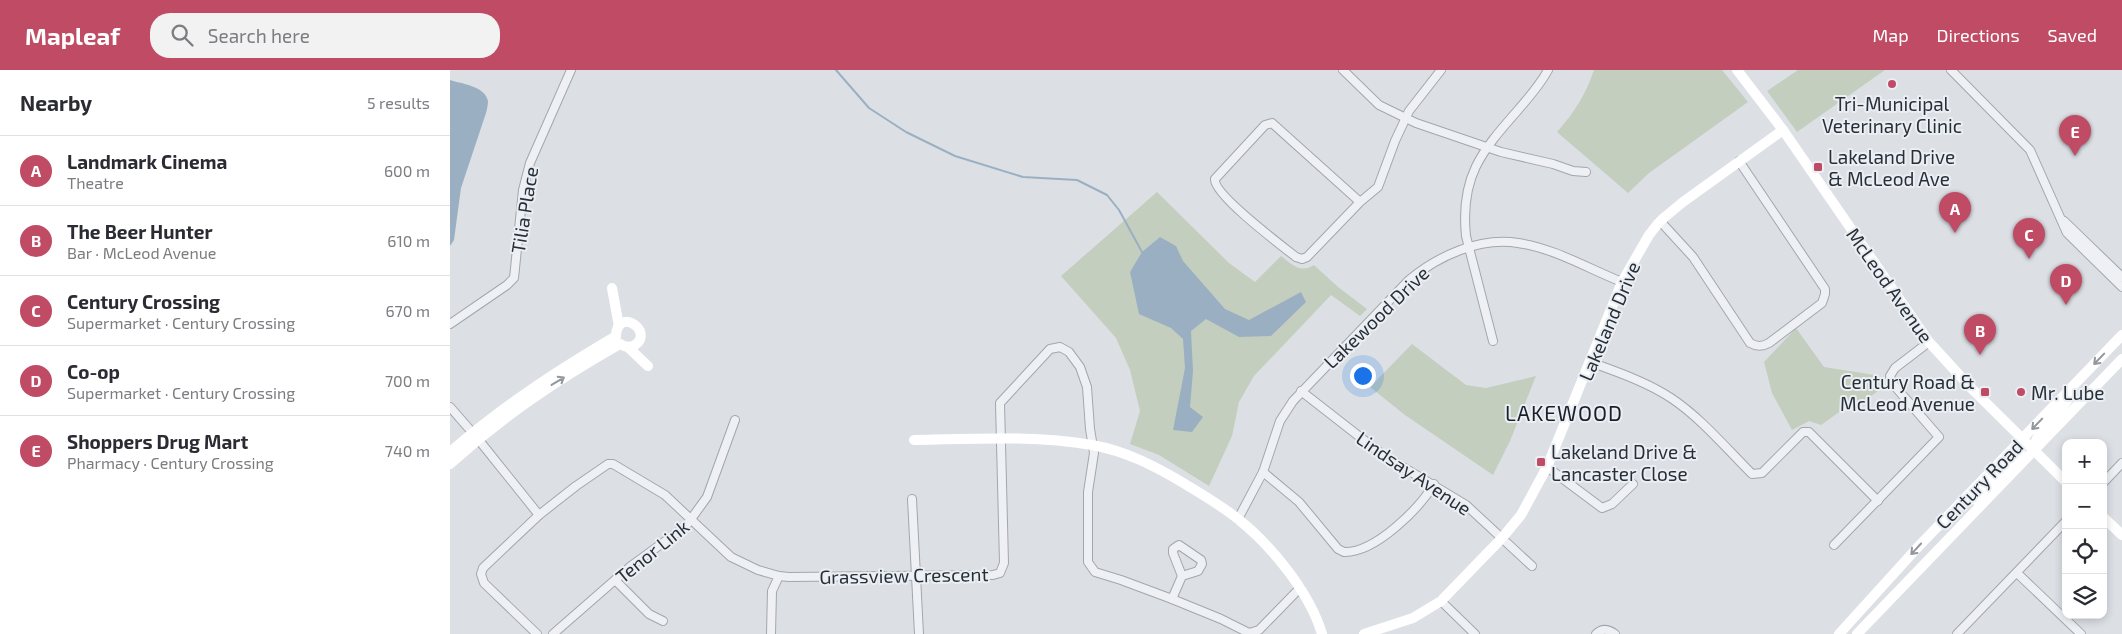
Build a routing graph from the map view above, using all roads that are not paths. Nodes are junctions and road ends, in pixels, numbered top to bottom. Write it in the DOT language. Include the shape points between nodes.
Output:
graph roads {
  1 [pos="571,70"];
  2 [pos="1343,70"];
  3 [pos="1441,70"];
  4 [pos="1548,70"];
  5 [pos="1738,70"];
  6 [pos="1950,70"];
  7 [pos="1405,118"];
  8 [pos="1783,130"];
  9 [pos="1486,148"];
  10 [pos="1739,161"];
  11 [pos="1586,172"];
  12 [pos="1360,202"];
  13 [pos="2062,220"];
  14 [pos="1660,221"];
  15 [pos="1469,248"];
  16 [pos="2122,277"];
  17 [pos="1622,282"];
  18 [pos="2122,287"];
  19 [pos="612,288"];
  20 [pos="450,324"];
  21 [pos="622,335"];
  22 [pos="2122,335"];
  23 [pos="638,341"];
  24 [pos="1493,341"];
  25 [pos="1929,342"];
  26 [pos="2122,359"];
  27 [pos="1590,362"];
  28 [pos="2076,384"];
  29 [pos="1301,391"];
  30 [pos="450,407"];
  31 [pos="735,420"];
  32 [pos="475,436"];
  33 [pos="1000,438"];
  34 [pos="2023,438"];
  35 [pos="914,440"];
  36 [pos="1093,445"];
  37 [pos="2034,450"];
  38 [pos="450,452"];
  39 [pos="2122,463"];
  40 [pos="450,464"];
  41 [pos="1547,467"];
  42 [pos="1263,472"];
  43 [pos="2062,478"];
  44 [pos="2107,479"];
  45 [pos="1434,484"];
  46 [pos="1632,484"];
  47 [pos="912,499"];
  48 [pos="1878,501"];
  49 [pos="539,515"];
  50 [pos="1238,519"];
  51 [pos="692,520"];
  52 [pos="2107,521"];
  53 [pos="2062,525"];
  54 [pos="2122,535"];
  55 [pos="1502,538"];
  56 [pos="1945,542"];
  57 [pos="1834,545"];
  58 [pos="1532,566"];
  59 [pos="2016,572"];
  60 [pos="916,575"];
  61 [pos="779,576"];
  62 [pos="1182,576"];
  63 [pos="615,580"];
  64 [pos="1300,588"];
  65 [pos="1172,599"];
  66 [pos="1441,601"];
  67 [pos="663,622"];
  68 [pos="537,634"];
  69 [pos="553,634"];
  70 [pos="771,634"];
  71 [pos="919,634"];
  72 [pos="1322,634"];
  73 [pos="1364,634"];
  74 [pos="1475,634"];
  75 [pos="1596,634"];
  76 [pos="1615,634"];
  77 [pos="1839,634"];
  78 [pos="1857,634"];
  79 [pos="1957,634"];
  80 [pos="2081,634"];
  1 -- 20 [label="street, Tilia Place" via="530,164 523,190 514,278"];
  2 -- 7 [label="street" via="1374,101"];
  3 -- 7 [label="street"];
  4 -- 9 [label="street"];
  5 -- 8 [label="street, McLeod Avenue"];
  6 -- 13 [label="street" via="2030,150"];
  7 -- 9 [label="street"];
  7 -- 12 [label="street" via="1378,187"];
  8 -- 10 [label="street, Lakeland Drive"];
  8 -- 25 [label="street, McLeod Avenue"];
  9 -- 11 [label="street"];
  9 -- 15 [label="street" via="1471,179 1465,201 1464,219"];
  10 -- 14 [label="street, Lakeland Drive"];
  10 -- 14 [label="street" via="1825,289 1822,303 1769,343 1754,346 1693,257"];
  12 -- 12 [label="street" via="1272,123 1265,126 1214,183 1255,225 1304,259"];
  13 -- 16 [label="street"];
  13 -- 18 [label="street" via="2067,233"];
  14 -- 17 [label="street, Lakeland Drive"];
  15 -- 17 [label="street, Lakewood Drive" via="1518,242"];
  15 -- 24 [label="street"];
  15 -- 29 [label="street, Lakewood Drive" via="1439,258 1409,280"];
  17 -- 27 [label="street, Lakeland Drive"];
  19 -- 21 [label="street"];
  21 -- 23 [label="street"];
  21 -- 23 [label="street" via="638,327"];
  21 -- 23 [label="street" via="648,366"];
  21 -- 32 [label="street"];
  22 -- 28 [label="street, Century Road, one-way"];
  25 -- 34 [label="street, McLeod Avenue"];
  25 -- 48 [label="street" via="1895,368 1890,376 1892,383 1939,437"];
  26 -- 37 [label="street, Century Road"];
  27 -- 41 [label="street, Lakeland Drive"];
  27 -- 48 [label="street" via="1669,397 1691,413 1752,474 1762,473 1800,435 1809,432"];
  28 -- 34 [label="street, Century Road, one-way"];
  28 -- 37 [label="street" via="2070,399 2035,439"];
  29 -- 42 [label="street, Lakewood Drive" via="1280,421"];
  29 -- 45 [label="street, Lindsay Avenue" via="1383,455"];
  30 -- 32 [label="street"];
  31 -- 51 [label="street, Tenor Link" via="707,496"];
  32 -- 38 [label="street"];
  32 -- 40 [label="street"];
  32 -- 49 [label="street"];
  33 -- 35 [label="street"];
  33 -- 36 [label="street"];
  33 -- 36 [label="street" via="1000,403 1050,349 1060,347 1069,352 1080,367 1087,388"];
  33 -- 60 [label="street, Grassview Crescent" via="1004,563 1000,573"];
  34 -- 37 [label="street, McLeod Avenue"];
  34 -- 56 [label="street" via="2017,455"];
  34 -- 77 [label="street, Century Road, one-way"];
  36 -- 50 [label="street" via="1152,464"];
  36 -- 65 [label="street" via="1088,492 1089,566 1098,574"];
  37 -- 43 [label="street, McLeod Avenue"];
  37 -- 56 [label="street, Century Road"];
  39 -- 44 [label="street"];
  41 -- 46 [label="street" via="1602,508 1612,504"];
  41 -- 55 [label="street, Lakeland Drive" via="1521,515"];
  42 -- 45 [label="street" via="1299,502 1344,552 1360,548 1388,533 1425,498"];
  42 -- 50 [label="street, Lakewood Drive"];
  45 -- 55 [label="street, Lindsay Avenue" via="1466,505"];
  47 -- 60 [label="street"];
  48 -- 57 [label="street"];
  49 -- 51 [label="street, Grassview Crescent" via="583,481 613,464 665,495"];
  49 -- 68 [label="street" via="487,564 481,574 484,583"];
  50 -- 64 [label="street"];
  51 -- 61 [label="street, Grassview Crescent" via="731,557"];
  51 -- 63 [label="street, Tenor Link"];
  52 -- 54 [label="street"];
  53 -- 59 [label="street"];
  55 -- 58 [label="street, Lindsay Avenue"];
  55 -- 66 [label="street, Lakeland Drive"];
  56 -- 78 [label="street, Century Road"];
  59 -- 79 [label="street"];
  59 -- 80 [label="street"];
  60 -- 61 [label="street, Grassview Crescent"];
  60 -- 71 [label="street"];
  61 -- 70 [label="street" via="772,591"];
  62 -- 65 [label="street"];
  63 -- 67 [label="street" via="649,614"];
  63 -- 69 [label="street, Tenor Link"];
  64 -- 65 [label="street" via="1259,630 1250,633"];
  64 -- 72 [label="street"];
  66 -- 73 [label="street, Lakeland Drive" via="1413,618"];
  66 -- 74 [label="street"];
  75 -- 76 [label="street" via="1608,630"];
}
